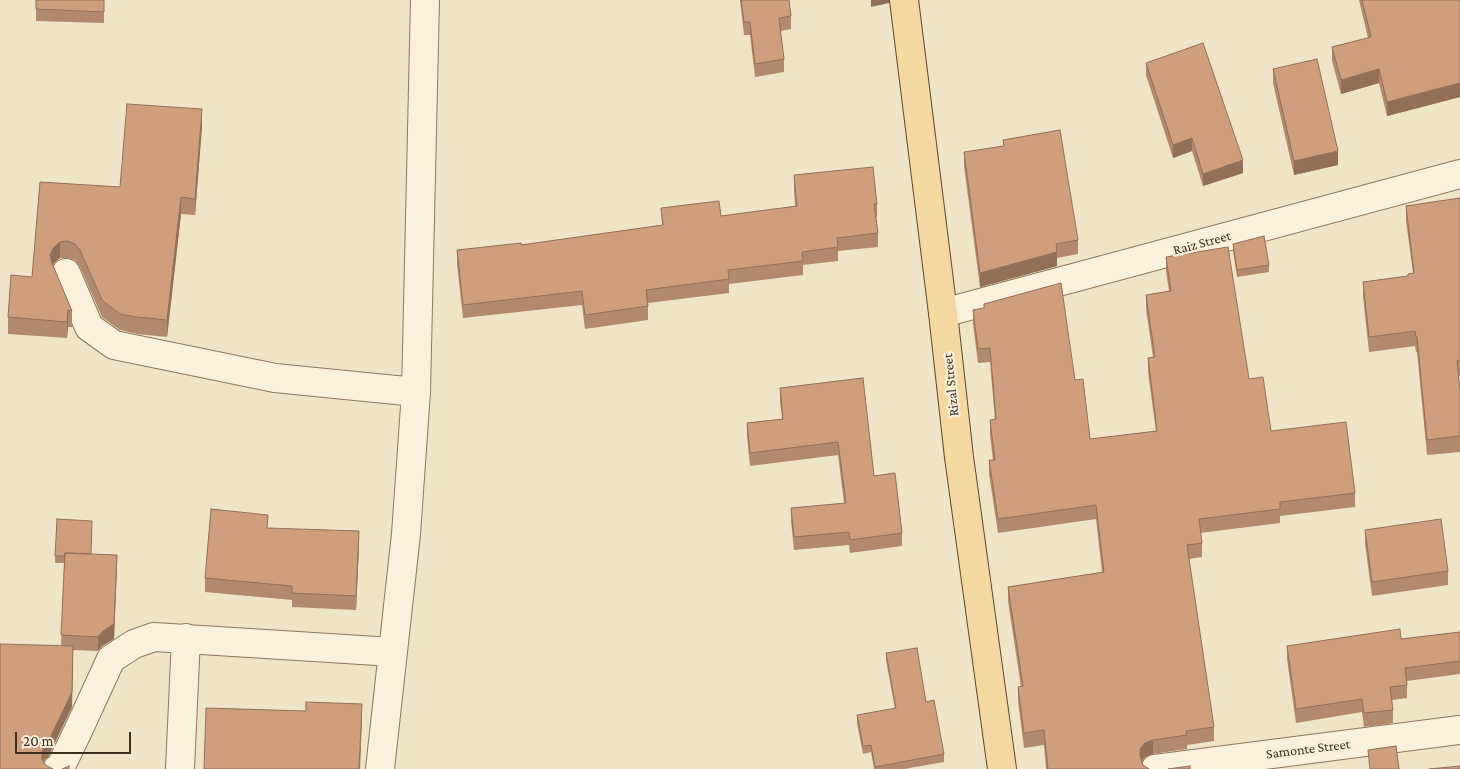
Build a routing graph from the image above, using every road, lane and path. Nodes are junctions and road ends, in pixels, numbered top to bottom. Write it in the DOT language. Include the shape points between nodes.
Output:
graph roads {
  1 [pos="425,0"];
  2 [pos="904,0"];
  3 [pos="1460,174"];
  4 [pos="66,273"];
  5 [pos="943,313"];
  6 [pos="416,392"];
  7 [pos="186,638"];
  8 [pos="393,652"];
  9 [pos="1460,730"];
  10 [pos="57,769"];
  11 [pos="180,769"];
  12 [pos="380,769"];
  13 [pos="1002,769"];
  14 [pos="1155,769"];
  1 -- 6 [label="street"];
  2 -- 5 [label="main road, Rizal Street"];
  3 -- 5 [label="street, Raiz Street"];
  4 -- 6 [label="street" via="90,327 114,345 275,378"];
  5 -- 13 [label="main road, Rizal Street" via="959,457"];
  6 -- 8 [label="street" via="406,534"];
  7 -- 8 [label="street"];
  7 -- 10 [label="street" via="154,637 134,644 111,659"];
  7 -- 11 [label="street"];
  8 -- 12 [label="street"];
  9 -- 14 [label="street, Samonte Street"];
}
